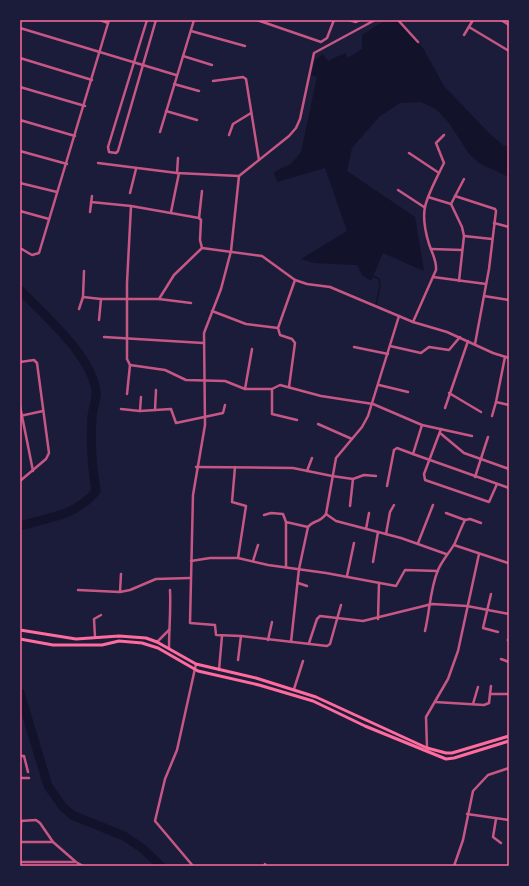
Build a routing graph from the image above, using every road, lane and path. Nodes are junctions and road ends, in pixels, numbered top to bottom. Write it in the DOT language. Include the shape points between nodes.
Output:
graph roads {
  1 [pos="100,20"];
  2 [pos="147,20"];
  3 [pos="156,20"];
  4 [pos="194,20"];
  5 [pos="257,20"];
  6 [pos="334,20"];
  7 [pos="349,20"];
  8 [pos="360,20"];
  9 [pos="375,20"];
  10 [pos="398,20"];
  11 [pos="473,20"];
  12 [pos="501,20"];
  13 [pos="109,21"];
  14 [pos="264,21"];
  15 [pos="509,25"];
  16 [pos="469,27"];
  17 [pos="20,28"];
  18 [pos="191,31"];
  19 [pos="464,35"];
  20 [pos="418,42"];
  21 [pos="245,46"];
  22 [pos="509,51"];
  23 [pos="99,52"];
  24 [pos="183,56"];
  25 [pos="20,58"];
  26 [pos="133,62"];
  27 [pos="143,65"];
  28 [pos="212,65"];
  29 [pos="176,75"];
  30 [pos="92,80"];
  31 [pos="213,82"];
  32 [pos="174,84"];
  33 [pos="20,87"];
  34 [pos="199,91"];
  35 [pos="84,106"];
  36 [pos="166,112"];
  37 [pos="251,113"];
  38 [pos="20,120"];
  39 [pos="197,120"];
  40 [pos="160,132"];
  41 [pos="444,135"];
  42 [pos="75,136"];
  43 [pos="229,136"];
  44 [pos="20,151"];
  45 [pos="409,153"];
  46 [pos="178,158"];
  47 [pos="259,160"];
  48 [pos="67,164"];
  49 [pos="98,164"];
  50 [pos="136,169"];
  51 [pos="178,173"];
  52 [pos="439,173"];
  53 [pos="239,176"];
  54 [pos="464,179"];
  55 [pos="20,183"];
  56 [pos="398,190"];
  57 [pos="202,191"];
  58 [pos="57,192"];
  59 [pos="130,193"];
  60 [pos="92,196"];
  61 [pos="455,196"];
  62 [pos="428,197"];
  63 [pos="91,202"];
  64 [pos="452,204"];
  65 [pos="131,206"];
  66 [pos="424,207"];
  67 [pos="20,211"];
  68 [pos="90,212"];
  69 [pos="171,212"];
  70 [pos="199,218"];
  71 [pos="49,219"];
  72 [pos="494,223"];
  73 [pos="509,227"];
  74 [pos="464,236"];
  75 [pos="492,239"];
  76 [pos="20,248"];
  77 [pos="202,248"];
  78 [pos="431,249"];
  79 [pos="462,250"];
  80 [pos="231,251"];
  81 [pos="84,272"];
  82 [pos="433,277"];
  83 [pos="295,280"];
  84 [pos="459,281"];
  85 [pos="486,284"];
  86 [pos="484,296"];
  87 [pos="83,297"];
  88 [pos="127,298"];
  89 [pos="101,299"];
  90 [pos="159,299"];
  91 [pos="509,300"];
  92 [pos="191,303"];
  93 [pos="79,310"];
  94 [pos="212,311"];
  95 [pos="399,316"];
  96 [pos="99,320"];
  97 [pos="413,322"];
  98 [pos="278,328"];
  99 [pos="460,337"];
  100 [pos="104,338"];
  101 [pos="128,339"];
  102 [pos="468,341"];
  103 [pos="204,342"];
  104 [pos="475,344"];
  105 [pos="390,346"];
  106 [pos="354,347"];
  107 [pos="252,349"];
  108 [pos="388,354"];
  109 [pos="505,357"];
  110 [pos="509,358"];
  111 [pos="20,362"];
  112 [pos="130,365"];
  113 [pos="204,380"];
  114 [pos="379,385"];
  115 [pos="290,387"];
  116 [pos="245,389"];
  117 [pos="272,389"];
  118 [pos="156,390"];
  119 [pos="408,392"];
  120 [pos="449,393"];
  121 [pos="127,394"];
  122 [pos="141,397"];
  123 [pos="496,402"];
  124 [pos="373,404"];
  125 [pos="225,405"];
  126 [pos="509,405"];
  127 [pos="20,406"];
  128 [pos="444,408"];
  129 [pos="121,409"];
  130 [pos="155,410"];
  131 [pos="43,411"];
  132 [pos="140,411"];
  133 [pos="481,412"];
  134 [pos="21,416"];
  135 [pos="205,416"];
  136 [pos="492,416"];
  137 [pos="297,420"];
  138 [pos="318,424"];
  139 [pos="422,424"];
  140 [pos="441,429"];
  141 [pos="440,433"];
  142 [pos="472,436"];
  143 [pos="488,437"];
  144 [pos="352,439"];
  145 [pos="413,454"];
  146 [pos="312,458"];
  147 [pos="481,459"];
  148 [pos="429,461"];
  149 [pos="196,467"];
  150 [pos="235,467"];
  151 [pos="509,469"];
  152 [pos="33,471"];
  153 [pos="307,471"];
  154 [pos="332,476"];
  155 [pos="376,476"];
  156 [pos="475,477"];
  157 [pos="354,478"];
  158 [pos="20,481"];
  159 [pos="497,484"];
  160 [pos="387,486"];
  161 [pos="509,488"];
  162 [pos="394,505"];
  163 [pos="433,505"];
  164 [pos="350,506"];
  165 [pos="369,513"];
  166 [pos="446,513"];
  167 [pos="326,514"];
  168 [pos="264,515"];
  169 [pos="465,520"];
  170 [pos="286,522"];
  171 [pos="481,523"];
  172 [pos="308,527"];
  173 [pos="366,529"];
  174 [pos="378,532"];
  175 [pos="386,534"];
  176 [pos="354,543"];
  177 [pos="418,543"];
  178 [pos="454,545"];
  179 [pos="258,546"];
  180 [pos="446,554"];
  181 [pos="479,554"];
  182 [pos="238,558"];
  183 [pos="191,561"];
  184 [pos="253,561"];
  185 [pos="373,562"];
  186 [pos="509,563"];
  187 [pos="286,567"];
  188 [pos="299,569"];
  189 [pos="438,570"];
  190 [pos="121,574"];
  191 [pos="347,576"];
  192 [pos="190,578"];
  193 [pos="298,583"];
  194 [pos="379,583"];
  195 [pos="307,586"];
  196 [pos="78,590"];
  197 [pos="170,590"];
  198 [pos="120,592"];
  199 [pos="491,594"];
  200 [pos="432,604"];
  201 [pos="341,605"];
  202 [pos="467,606"];
  203 [pos="487,609"];
  204 [pos="509,614"];
  205 [pos="100,615"];
  206 [pos="378,618"];
  207 [pos="338,619"];
  208 [pos="272,622"];
  209 [pos="20,630"];
  210 [pos="169,630"];
  211 [pos="28,631"];
  212 [pos="425,631"];
  213 [pos="498,632"];
  214 [pos="222,636"];
  215 [pos="241,636"];
  216 [pos="95,637"];
  217 [pos="20,639"];
  218 [pos="27,640"];
  219 [pos="268,640"];
  220 [pos="157,642"];
  221 [pos="291,642"];
  222 [pos="309,643"];
  223 [pos="169,648"];
  224 [pos="501,659"];
  225 [pos="238,660"];
  226 [pos="303,661"];
  227 [pos="509,662"];
  228 [pos="196,664"];
  229 [pos="194,670"];
  230 [pos="219,670"];
  231 [pos="491,686"];
  232 [pos="287,687"];
  233 [pos="478,687"];
  234 [pos="294,689"];
  235 [pos="286,693"];
  236 [pos="490,694"];
  237 [pos="509,694"];
  238 [pos="434,702"];
  239 [pos="473,704"];
  240 [pos="509,736"];
  241 [pos="501,739"];
  242 [pos="509,742"];
  243 [pos="502,744"];
  244 [pos="427,748"];
  245 [pos="20,756"];
  246 [pos="509,768"];
  247 [pos="28,772"];
  248 [pos="20,778"];
  249 [pos="29,778"];
  250 [pos="467,814"];
  251 [pos="496,819"];
  252 [pos="509,820"];
  253 [pos="21,821"];
  254 [pos="20,842"];
  255 [pos="53,842"];
  256 [pos="501,843"];
  257 [pos="20,862"];
  258 [pos="76,862"];
  259 [pos="20,866"];
  260 [pos="83,866"];
  261 [pos="193,866"];
  262 [pos="454,866"];
  1 -- 13 [label="street"];
  2 -- 26 [label="street"];
  3 -- 27 [label="street"];
  4 -- 18 [label="street"];
  5 -- 14 [label="street"];
  6 -- 14 [label="street" via="327,38 321,42"];
  7 -- 8 [label="street"];
  9 -- 47 [label="street" via="314,53 296,128"];
  10 -- 20 [label="street"];
  11 -- 16 [label="street"];
  12 -- 15 [label="street"];
  13 -- 23 [label="street"];
  16 -- 19 [label="street"];
  16 -- 22 [label="street"];
  17 -- 23 [label="street"];
  18 -- 21 [label="street"];
  18 -- 24 [label="street"];
  23 -- 26 [label="street"];
  23 -- 30 [label="street"];
  24 -- 28 [label="street"];
  24 -- 29 [label="street"];
  25 -- 30 [label="street"];
  26 -- 27 [label="street"];
  26 -- 27 [label="street" via="108,147 109,152 118,151"];
  27 -- 29 [label="street"];
  29 -- 32 [label="street"];
  30 -- 35 [label="street"];
  31 -- 37 [label="street" via="245,77"];
  32 -- 34 [label="street"];
  32 -- 36 [label="street"];
  33 -- 35 [label="street"];
  35 -- 42 [label="street"];
  36 -- 39 [label="street"];
  36 -- 40 [label="street"];
  37 -- 43 [label="street" via="233,124"];
  37 -- 47 [label="street"];
  38 -- 42 [label="street"];
  41 -- 52 [label="street" via="436,143 444,163"];
  42 -- 48 [label="street"];
  44 -- 48 [label="street"];
  45 -- 52 [label="street"];
  46 -- 51 [label="street"];
  47 -- 53 [label="street"];
  48 -- 58 [label="street"];
  49 -- 50 [label="street"];
  50 -- 51 [label="street"];
  50 -- 59 [label="street"];
  51 -- 53 [label="street"];
  51 -- 69 [label="street"];
  52 -- 62 [label="street"];
  53 -- 80 [label="street"];
  54 -- 61 [label="street"];
  55 -- 58 [label="street"];
  56 -- 66 [label="street"];
  57 -- 70 [label="street"];
  58 -- 71 [label="street"];
  60 -- 63 [label="street"];
  61 -- 64 [label="street"];
  61 -- 72 [label="street" via="495,210"];
  62 -- 64 [label="street"];
  62 -- 66 [label="street"];
  63 -- 65 [label="street"];
  63 -- 68 [label="street"];
  64 -- 74 [label="street"];
  65 -- 69 [label="street"];
  65 -- 88 [label="street"];
  66 -- 78 [label="street" via="424,224"];
  67 -- 71 [label="street"];
  69 -- 70 [label="street"];
  70 -- 77 [label="street"];
  71 -- 76 [label="street" via="39,252 27,254"];
  72 -- 73 [label="street"];
  72 -- 75 [label="street"];
  74 -- 75 [label="street"];
  74 -- 79 [label="street"];
  75 -- 85 [label="street"];
  77 -- 80 [label="street"];
  77 -- 90 [label="street" via="174,275"];
  78 -- 79 [label="street"];
  78 -- 82 [label="street" via="436,262"];
  79 -- 84 [label="street"];
  80 -- 83 [label="street" via="262,256"];
  80 -- 94 [label="street" via="225,278"];
  81 -- 87 [label="street"];
  82 -- 84 [label="street"];
  82 -- 97 [label="street"];
  83 -- 95 [label="street" via="330,287"];
  83 -- 98 [label="street"];
  84 -- 85 [label="street"];
  85 -- 86 [label="street"];
  86 -- 91 [label="street"];
  86 -- 104 [label="street"];
  87 -- 89 [label="street"];
  87 -- 93 [label="street"];
  88 -- 89 [label="street"];
  88 -- 90 [label="street"];
  88 -- 101 [label="street"];
  89 -- 96 [label="street"];
  90 -- 92 [label="street"];
  94 -- 98 [label="street" via="246,324"];
  94 -- 103 [label="street" via="205,328"];
  95 -- 97 [label="street"];
  95 -- 105 [label="street"];
  97 -- 99 [label="street" via="438,327"];
  98 -- 115 [label="street" via="280,335 292,339 294,343"];
  99 -- 102 [label="street"];
  99 -- 105 [label="street" via="449,350 429,347 421,353"];
  100 -- 101 [label="street"];
  101 -- 103 [label="street"];
  101 -- 112 [label="street" via="127,359"];
  102 -- 104 [label="street"];
  102 -- 120 [label="street"];
  103 -- 113 [label="street"];
  104 -- 109 [label="street"];
  105 -- 108 [label="street"];
  106 -- 108 [label="street"];
  107 -- 116 [label="street"];
  108 -- 114 [label="street"];
  109 -- 110 [label="street"];
  109 -- 123 [label="street"];
  111 -- 131 [label="street" via="36,361"];
  112 -- 113 [label="street" via="165,370 182,379"];
  112 -- 121 [label="street"];
  113 -- 116 [label="street" via="224,381"];
  113 -- 135 [label="street"];
  114 -- 119 [label="street"];
  114 -- 124 [label="street"];
  115 -- 117 [label="street" via="280,385"];
  115 -- 124 [label="street" via="321,396"];
  116 -- 117 [label="street"];
  117 -- 137 [label="street" via="272,414"];
  118 -- 130 [label="street"];
  120 -- 128 [label="street"];
  120 -- 133 [label="street"];
  122 -- 132 [label="street"];
  123 -- 126 [label="street"];
  123 -- 136 [label="street"];
  124 -- 139 [label="street"];
  124 -- 144 [label="street" via="365,422"];
  125 -- 135 [label="street" via="223,413"];
  127 -- 134 [label="street"];
  129 -- 132 [label="street"];
  130 -- 132 [label="street"];
  130 -- 135 [label="street" via="172,410 175,423"];
  131 -- 134 [label="street"];
  131 -- 152 [label="street" via="49,453"];
  134 -- 152 [label="street"];
  135 -- 149 [label="street" via="204,435"];
  138 -- 144 [label="street"];
  139 -- 140 [label="street"];
  139 -- 145 [label="street"];
  140 -- 141 [label="street"];
  140 -- 142 [label="street"];
  141 -- 147 [label="street" via="464,454"];
  141 -- 148 [label="street"];
  143 -- 147 [label="street"];
  144 -- 154 [label="street" via="336,458"];
  145 -- 148 [label="street"];
  145 -- 160 [label="street" via="397,448 394,450"];
  146 -- 153 [label="street"];
  147 -- 151 [label="street"];
  147 -- 156 [label="street"];
  148 -- 156 [label="street"];
  148 -- 159 [label="street" via="424,474 425,480 487,502 491,500"];
  149 -- 150 [label="street"];
  149 -- 183 [label="street"];
  150 -- 153 [label="street" via="293,468"];
  150 -- 182 [label="street" via="232,502 246,506"];
  152 -- 158 [label="street"];
  153 -- 154 [label="street"];
  154 -- 157 [label="street"];
  154 -- 167 [label="street"];
  155 -- 157 [label="street" via="364,475"];
  156 -- 159 [label="street"];
  157 -- 164 [label="street"];
  159 -- 161 [label="street"];
  162 -- 175 [label="street"];
  163 -- 177 [label="street"];
  165 -- 173 [label="street"];
  166 -- 169 [label="street"];
  167 -- 172 [label="street"];
  167 -- 173 [label="street" via="336,521"];
  168 -- 170 [label="street" via="281,513 285,516"];
  169 -- 171 [label="street"];
  169 -- 178 [label="street"];
  170 -- 172 [label="street"];
  170 -- 187 [label="street"];
  172 -- 188 [label="street"];
  173 -- 174 [label="street"];
  174 -- 175 [label="street"];
  174 -- 185 [label="street"];
  175 -- 177 [label="street"];
  176 -- 191 [label="street"];
  177 -- 180 [label="street"];
  178 -- 180 [label="street"];
  178 -- 181 [label="street"];
  179 -- 184 [label="street"];
  180 -- 189 [label="street"];
  181 -- 186 [label="street"];
  181 -- 202 [label="street"];
  182 -- 183 [label="street"];
  182 -- 184 [label="street"];
  183 -- 192 [label="street"];
  184 -- 187 [label="street"];
  187 -- 188 [label="street"];
  188 -- 191 [label="street"];
  188 -- 193 [label="street"];
  189 -- 194 [label="street" via="405,570 398,585"];
  189 -- 200 [label="street"];
  190 -- 198 [label="street"];
  191 -- 194 [label="street"];
  192 -- 198 [label="street" via="156,579"];
  192 -- 214 [label="street" via="189,622 215,625 216,635"];
  193 -- 195 [label="street"];
  193 -- 221 [label="street"];
  194 -- 206 [label="street"];
  196 -- 198 [label="street"];
  197 -- 210 [label="street"];
  199 -- 203 [label="street"];
  200 -- 202 [label="street"];
  200 -- 206 [label="street"];
  200 -- 212 [label="street"];
  201 -- 207 [label="street"];
  202 -- 203 [label="street"];
  202 -- 238 [label="street" via="452,670 444,689"];
  203 -- 204 [label="street"];
  203 -- 213 [label="street" via="483,628"];
  205 -- 216 [label="street" via="94,618"];
  206 -- 207 [label="street" via="363,621"];
  207 -- 222 [label="street" via="329,645"];
  207 -- 222 [label="street" via="319,616"];
  208 -- 219 [label="street"];
  209 -- 211 [label="main road"];
  210 -- 220 [label="street"];
  210 -- 223 [label="street"];
  211 -- 216 [label="main road" via="68,638"];
  211 -- 218 [label="main road"];
  214 -- 215 [label="street"];
  214 -- 230 [label="street"];
  215 -- 219 [label="street"];
  215 -- 225 [label="street"];
  216 -- 220 [label="main road" via="133,636"];
  217 -- 218 [label="main road"];
  218 -- 229 [label="main road" via="53,645 102,645 119,641 142,643 158,648"];
  219 -- 221 [label="street"];
  220 -- 223 [label="main road"];
  221 -- 222 [label="street"];
  223 -- 228 [label="main road"];
  224 -- 227 [label="street"];
  226 -- 234 [label="street"];
  228 -- 229 [label="street"];
  228 -- 230 [label="main road"];
  229 -- 235 [label="main road" via="259,684"];
  229 -- 261 [label="street" via="176,750 165,779 155,821"];
  230 -- 232 [label="main road"];
  231 -- 236 [label="street"];
  232 -- 234 [label="main road"];
  232 -- 235 [label="main road"];
  233 -- 239 [label="street"];
  234 -- 244 [label="main road"];
  235 -- 243 [label="main road" via="313,701 365,726 446,759"];
  236 -- 237 [label="street"];
  236 -- 239 [label="street" via="489,703"];
  238 -- 239 [label="street"];
  238 -- 244 [label="street" via="426,717"];
  240 -- 241 [label="main road"];
  241 -- 243 [label="main road"];
  241 -- 244 [label="main road" via="452,753"];
  242 -- 243 [label="main road"];
  245 -- 247 [label="street" via="24,756"];
  246 -- 250 [label="street" via="488,775 475,787"];
  248 -- 249 [label="street"];
  250 -- 251 [label="street"];
  250 -- 262 [label="street" via="463,840"];
  251 -- 252 [label="street"];
  251 -- 256 [label="street" via="493,837"];
  253 -- 254 [label="street"];
  253 -- 255 [label="street" via="36,820"];
  254 -- 255 [label="street"];
  254 -- 257 [label="street"];
  255 -- 258 [label="street"];
  257 -- 258 [label="street"];
  257 -- 259 [label="street"];
  258 -- 260 [label="street"];
}
